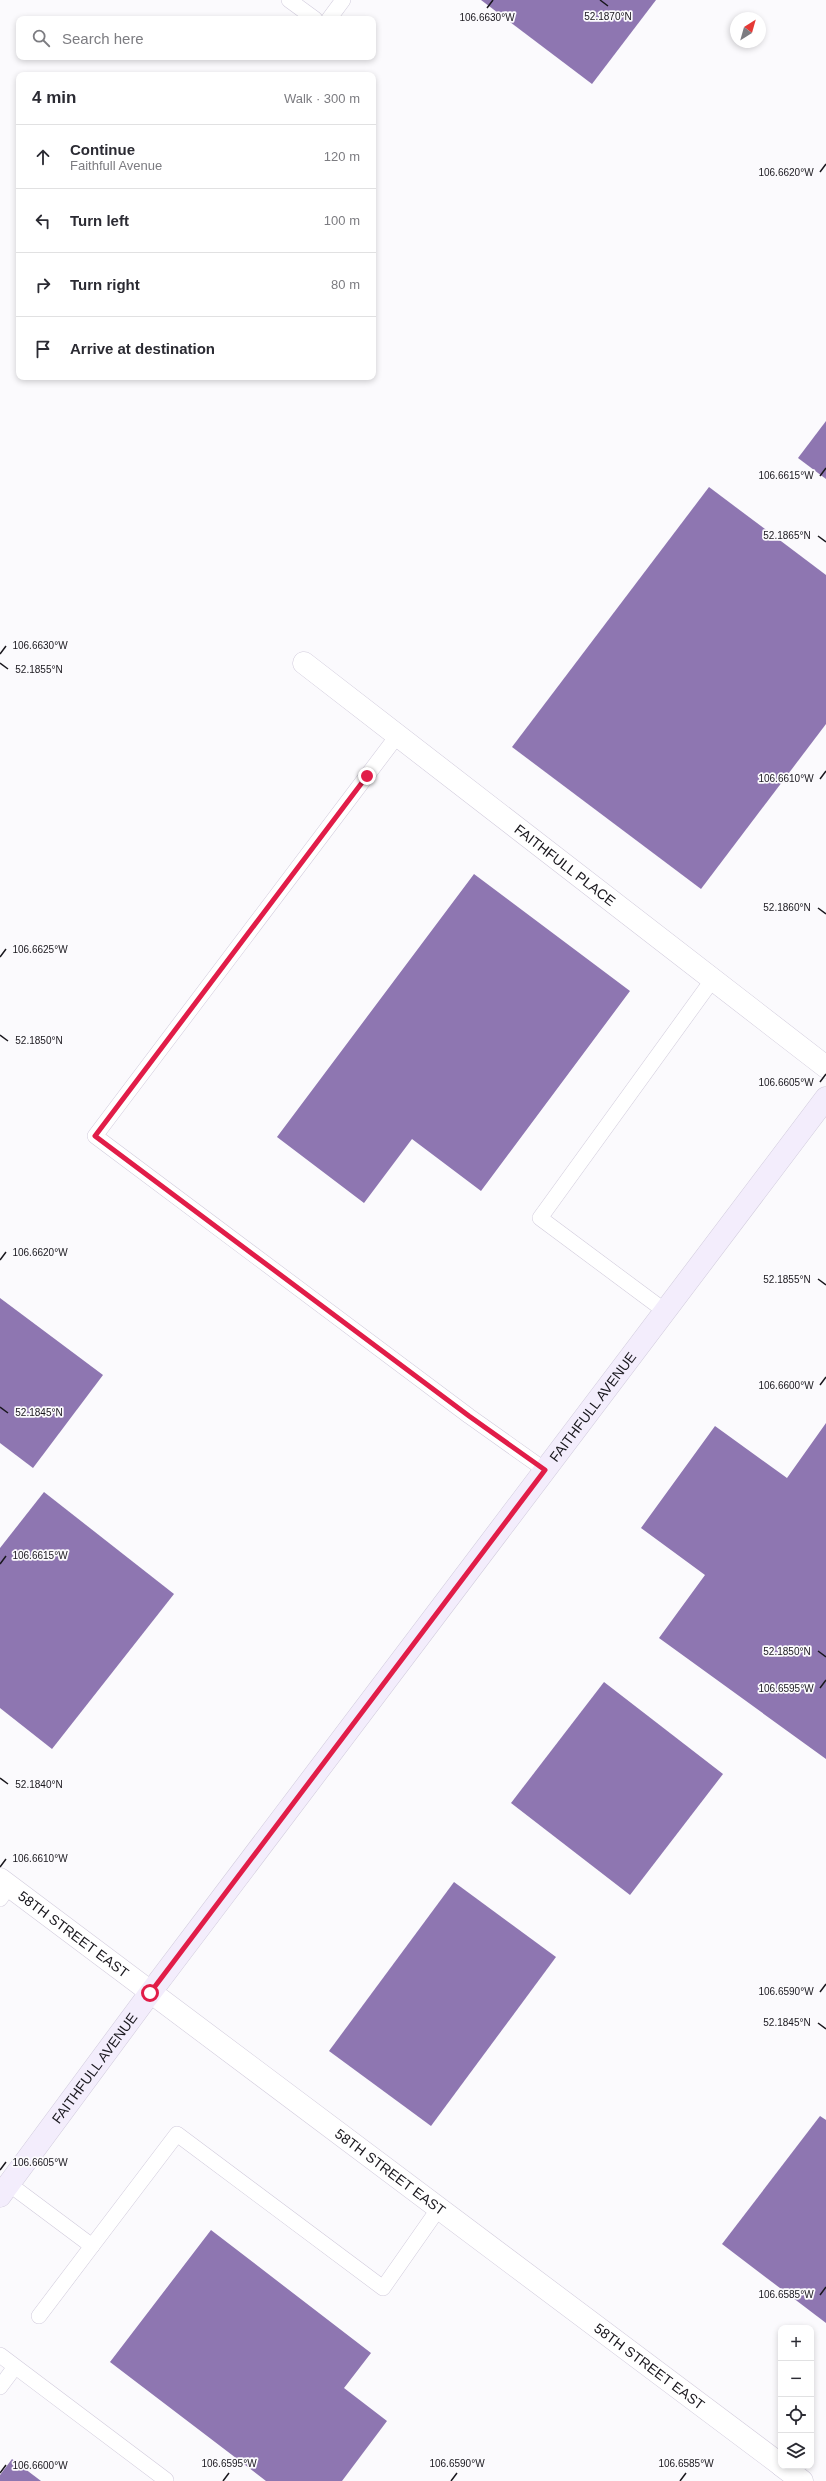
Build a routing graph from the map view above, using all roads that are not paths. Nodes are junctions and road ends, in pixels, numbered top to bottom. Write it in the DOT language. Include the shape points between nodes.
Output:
graph roads {
  1 [pos="289,0"];
  2 [pos="343,0"];
  3 [pos="310,16"];
  4 [pos="331,16"];
  5 [pos="304,663"];
  6 [pos="397,736"];
  7 [pos="713,979"];
  8 [pos="826,1067"];
  9 [pos="826,1098"];
  10 [pos="665,1311"];
  11 [pos="545,1470"];
  12 [pos="3,1888"];
  13 [pos="150,1993"];
  14 [pos="5,2190"];
  15 [pos="439,2208"];
  16 [pos="92,2246"];
  17 [pos="39,2316"];
  18 [pos="0,2355"];
  19 [pos="15,2367"];
  20 [pos="0,2387"];
  21 [pos="778,2463"];
  22 [pos="786,2469"];
  23 [pos="166,2480"];
  24 [pos="802,2481"];
  1 -- 3 [label="lane"];
  2 -- 4 [label="lane"];
  5 -- 6 [label="street, FAITHFULL PLACE"];
  6 -- 7 [label="street, FAITHFULL PLACE"];
  6 -- 11 [label="lane" via="95,1136"];
  7 -- 8 [label="street, FAITHFULL PLACE"];
  7 -- 10 [label="lane" via="540,1218"];
  9 -- 10 [label="street, FAITHFULL AVENUE"];
  10 -- 11 [label="street, FAITHFULL AVENUE"];
  11 -- 13 [label="street, FAITHFULL AVENUE"];
  12 -- 13 [label="street, 58TH STREET EAST"];
  13 -- 14 [label="street, FAITHFULL AVENUE"];
  13 -- 15 [label="street, 58TH STREET EAST"];
  14 -- 16 [label="lane"];
  15 -- 16 [label="lane" via="383,2288 177,2134"];
  15 -- 21 [label="street, 58TH STREET EAST"];
  16 -- 17 [label="lane"];
  18 -- 19 [label="lane"];
  19 -- 20 [label="lane"];
  19 -- 23 [label="lane"];
  22 -- 24 [label="street, 58TH STREET EAST"];
}
